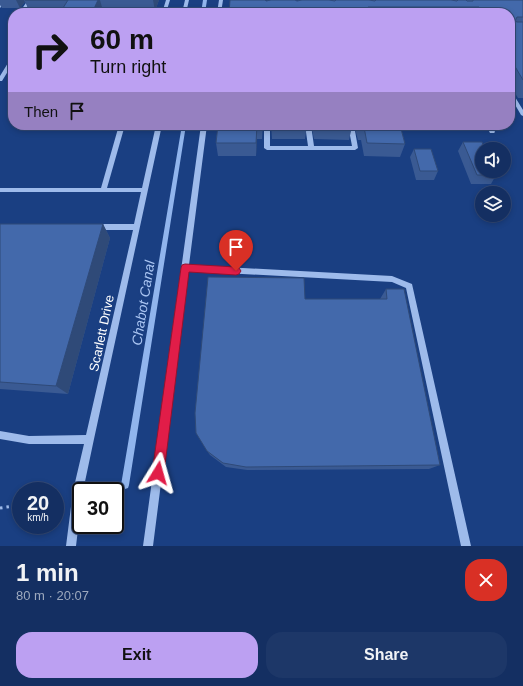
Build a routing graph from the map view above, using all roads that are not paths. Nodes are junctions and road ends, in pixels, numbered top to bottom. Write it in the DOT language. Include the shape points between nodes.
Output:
graph roads {
  1 [pos="5,0"];
  2 [pos="0,7"];
  3 [pos="8,67"];
  4 [pos="0,80"];
  5 [pos="515,100"];
  6 [pos="523,114"];
  7 [pos="121,130"];
  8 [pos="158,130"];
  9 [pos="203,130"];
  10 [pos="267,130"];
  11 [pos="309,130"];
  12 [pos="352,130"];
  13 [pos="311,148"];
  14 [pos="0,190"];
  15 [pos="103,190"];
  16 [pos="145,190"];
  17 [pos="136,227"];
  18 [pos="88,228"];
  19 [pos="185,268"];
  20 [pos="0,435"];
  21 [pos="90,439"];
  22 [pos="71,546"];
  23 [pos="148,546"];
  24 [pos="466,546"];
  1 -- 2 [label="street"];
  3 -- 4 [label="street"];
  5 -- 6 [label="street"];
  7 -- 15 [label="street"];
  8 -- 16 [label="street, Scarlett Drive"];
  9 -- 19 [label="street"];
  10 -- 13 [label="street" via="267,148"];
  11 -- 13 [label="street"];
  12 -- 13 [label="street" via="355,148"];
  14 -- 15 [label="street"];
  15 -- 16 [label="street"];
  16 -- 17 [label="street, Scarlett Drive"];
  17 -- 18 [label="street"];
  17 -- 21 [label="street, Scarlett Drive"];
  19 -- 23 [label="street"];
  19 -- 24 [label="street" via="392,279 409,286"];
  20 -- 21 [label="street" via="29,440"];
  21 -- 22 [label="street, Scarlett Drive"];
}
